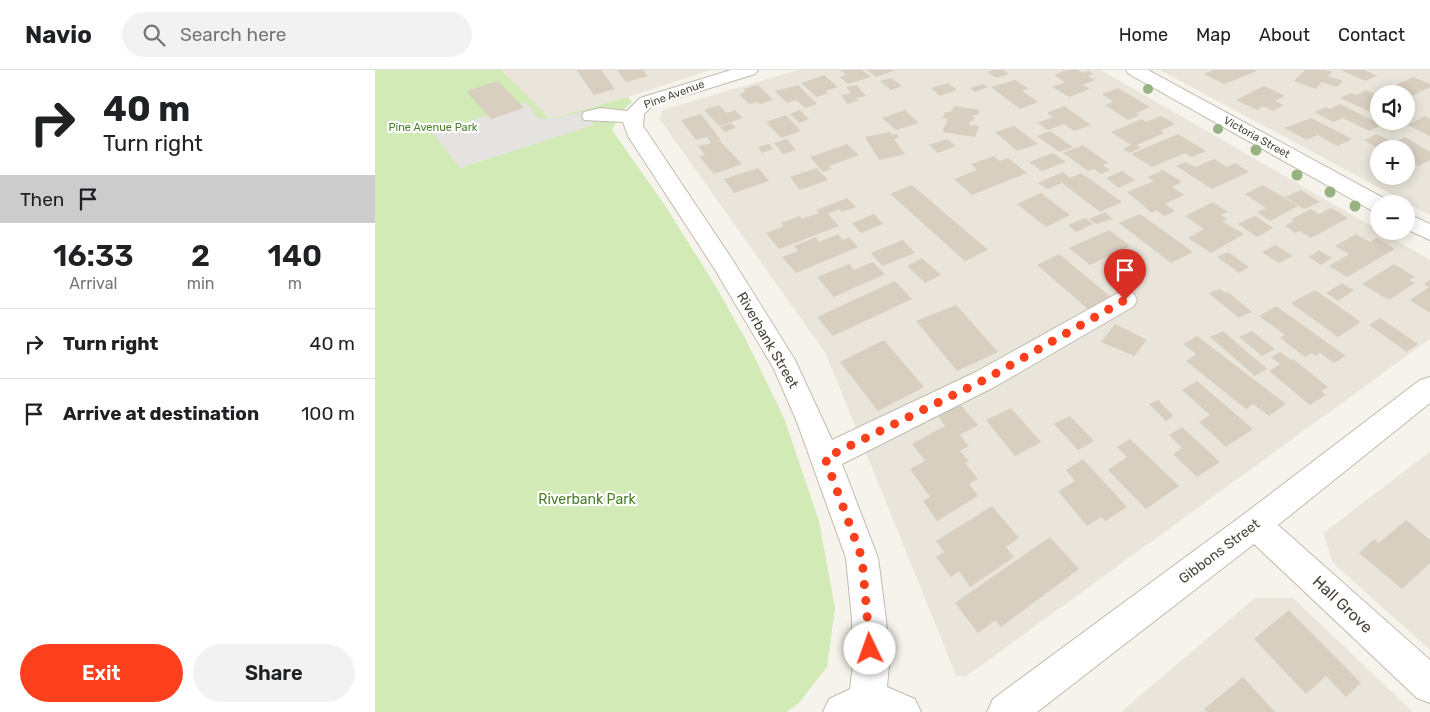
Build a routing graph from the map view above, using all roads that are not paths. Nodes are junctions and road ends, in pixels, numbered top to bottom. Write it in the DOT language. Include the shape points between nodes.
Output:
graph roads {
  1 [pos="749,70"];
  2 [pos="1135,70"];
  3 [pos="591,116"];
  4 [pos="632,117"];
  5 [pos="1370,200"];
  6 [pos="1415,225"];
  7 [pos="1430,233"];
  8 [pos="1125,300"];
  9 [pos="1430,388"];
  10 [pos="825,458"];
  11 [pos="1255,524"];
  12 [pos="1430,685"];
  13 [pos="854,708"];
  14 [pos="902,712"];
  15 [pos="1006,712"];
  1 -- 4 [label="street, Pine Avenue" via="646,102"];
  2 -- 5 [label="street, Victoria Street"];
  3 -- 4 [label="street"];
  4 -- 10 [label="street, Riverbank Street" via="633,129 724,265 786,367"];
  6 -- 7 [label="street"];
  8 -- 10 [label="street" via="986,379"];
  9 -- 11 [label="street, Gibbons Street"];
  10 -- 13 [label="street, Riverbank Street" via="862,558 871,665"];
  11 -- 12 [label="street, Hall Grove"];
  11 -- 15 [label="street, Gibbons Street"];
  13 -- 14 [label="street" via="885,704"];
}
